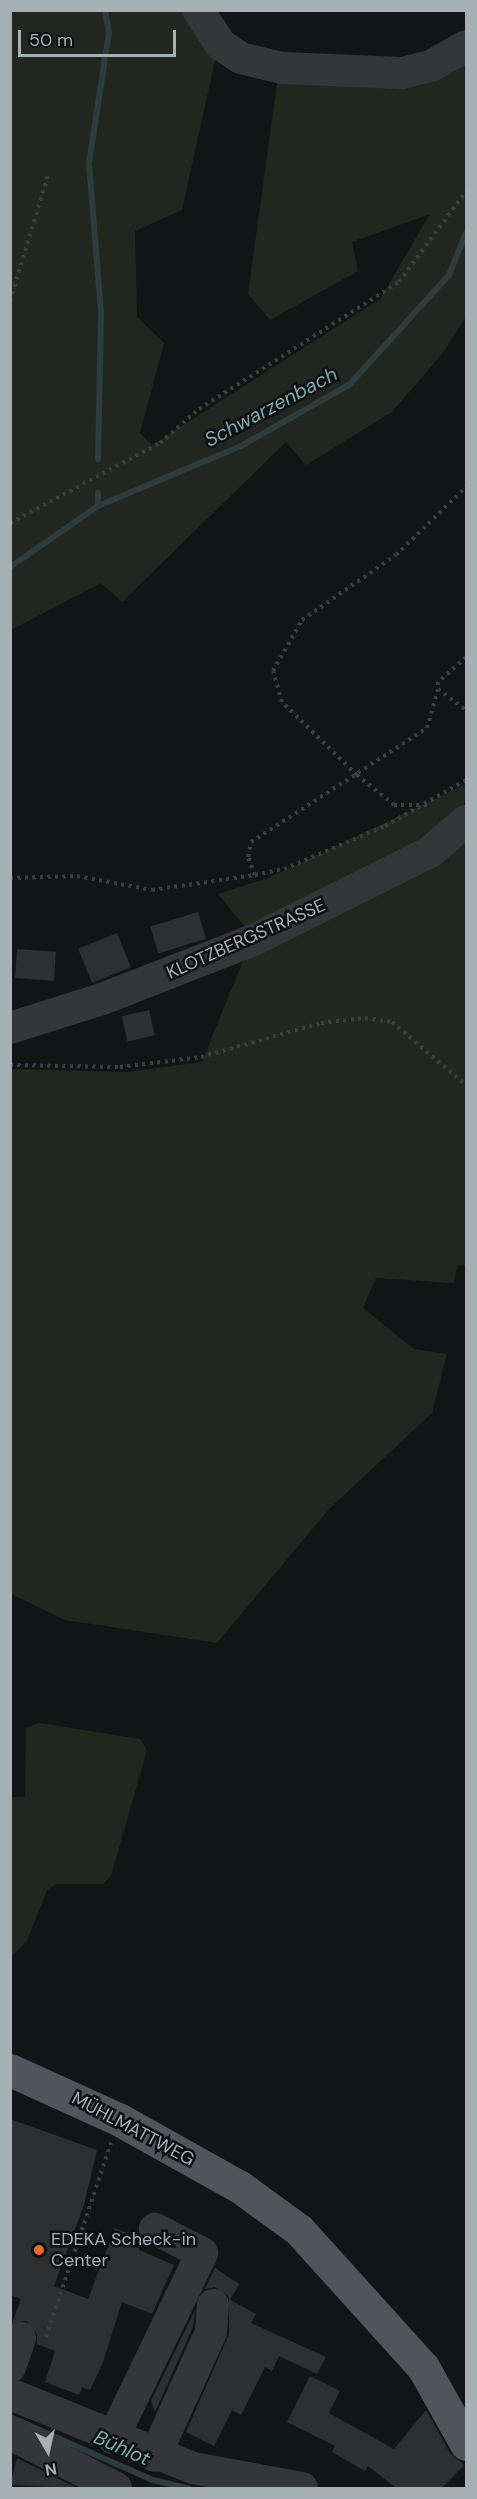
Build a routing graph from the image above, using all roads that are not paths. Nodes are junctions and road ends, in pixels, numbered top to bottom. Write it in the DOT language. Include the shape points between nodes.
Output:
graph roads {
  1 [pos="198,10"];
  2 [pos="466,46"];
  3 [pos="466,821"];
  4 [pos="10,1028"];
  5 [pos="10,2070"];
  6 [pos="155,2229"];
  7 [pos="213,2305"];
  8 [pos="10,2394"];
  9 [pos="10,2434"];
  10 [pos="113,2438"];
  11 [pos="466,2444"];
  12 [pos="155,2456"];
  13 [pos="116,2488"];
  14 [pos="302,2488"];
  1 -- 2 [label="street" via="220,45 241,58 282,68 402,73 431,66"];
  3 -- 4 [label="street, KLOTZBERGSTRASSE" via="430,852 256,939"];
  5 -- 11 [label="main road, MÜHLMATTWEG" via="120,2120 252,2195 299,2230 380,2314 423,2367"];
  6 -- 10 [label="street" via="202,2253"];
  7 -- 12 [label="street" via="211,2332"];
  8 -- 10 [label="street"];
  9 -- 13 [label="street"];
  10 -- 12 [label="street"];
  12 -- 14 [label="street"];
}
